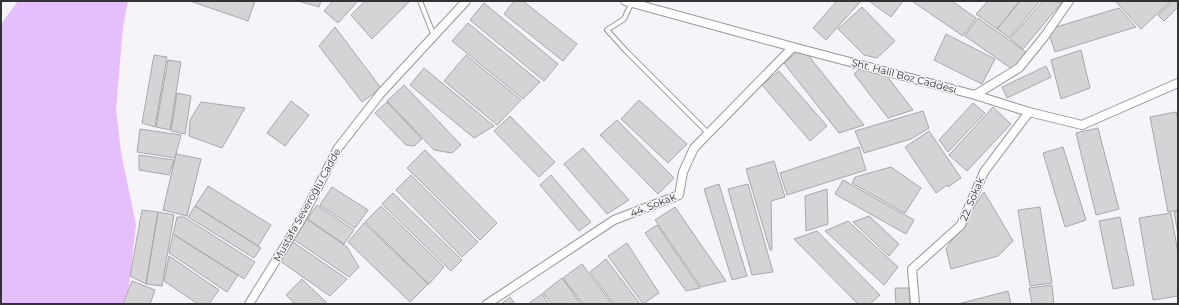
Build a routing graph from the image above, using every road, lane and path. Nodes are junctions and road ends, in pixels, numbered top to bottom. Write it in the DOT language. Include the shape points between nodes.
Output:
graph roads {
  1 [pos="420,1"];
  2 [pos="466,1"];
  3 [pos="1069,1"];
  4 [pos="628,2"];
  5 [pos="434,36"];
  6 [pos="793,47"];
  7 [pos="1178,83"];
  8 [pos="976,95"];
  9 [pos="1029,112"];
  10 [pos="708,133"];
  11 [pos="249,304"];
  12 [pos="487,304"];
  13 [pos="915,304"];
  1 -- 5 [label="lane"];
  2 -- 5 [label="street, Mustafa Severoğlu Cadde"];
  3 -- 8 [label="street" via="1019,68"];
  4 -- 6 [label="street, Şht. Halil Boz Caddesi"];
  4 -- 10 [label="lane" via="624,19 607,30"];
  5 -- 11 [label="street, Mustafa Severoğlu Cadde" via="381,93 338,148 300,220"];
  6 -- 8 [label="street, Şht. Halil Boz Caddesi"];
  6 -- 10 [label="street, 44. Sokak"];
  7 -- 9 [label="street, Şht. Halil Boz Caddesi" via="1082,125"];
  8 -- 9 [label="street, Şht. Halil Boz Caddesi"];
  9 -- 13 [label="street, 22. Sokak" via="984,172 962,225 912,269"];
  10 -- 12 [label="street, 44. Sokak" via="694,148 683,172 679,195 614,220"];
}
